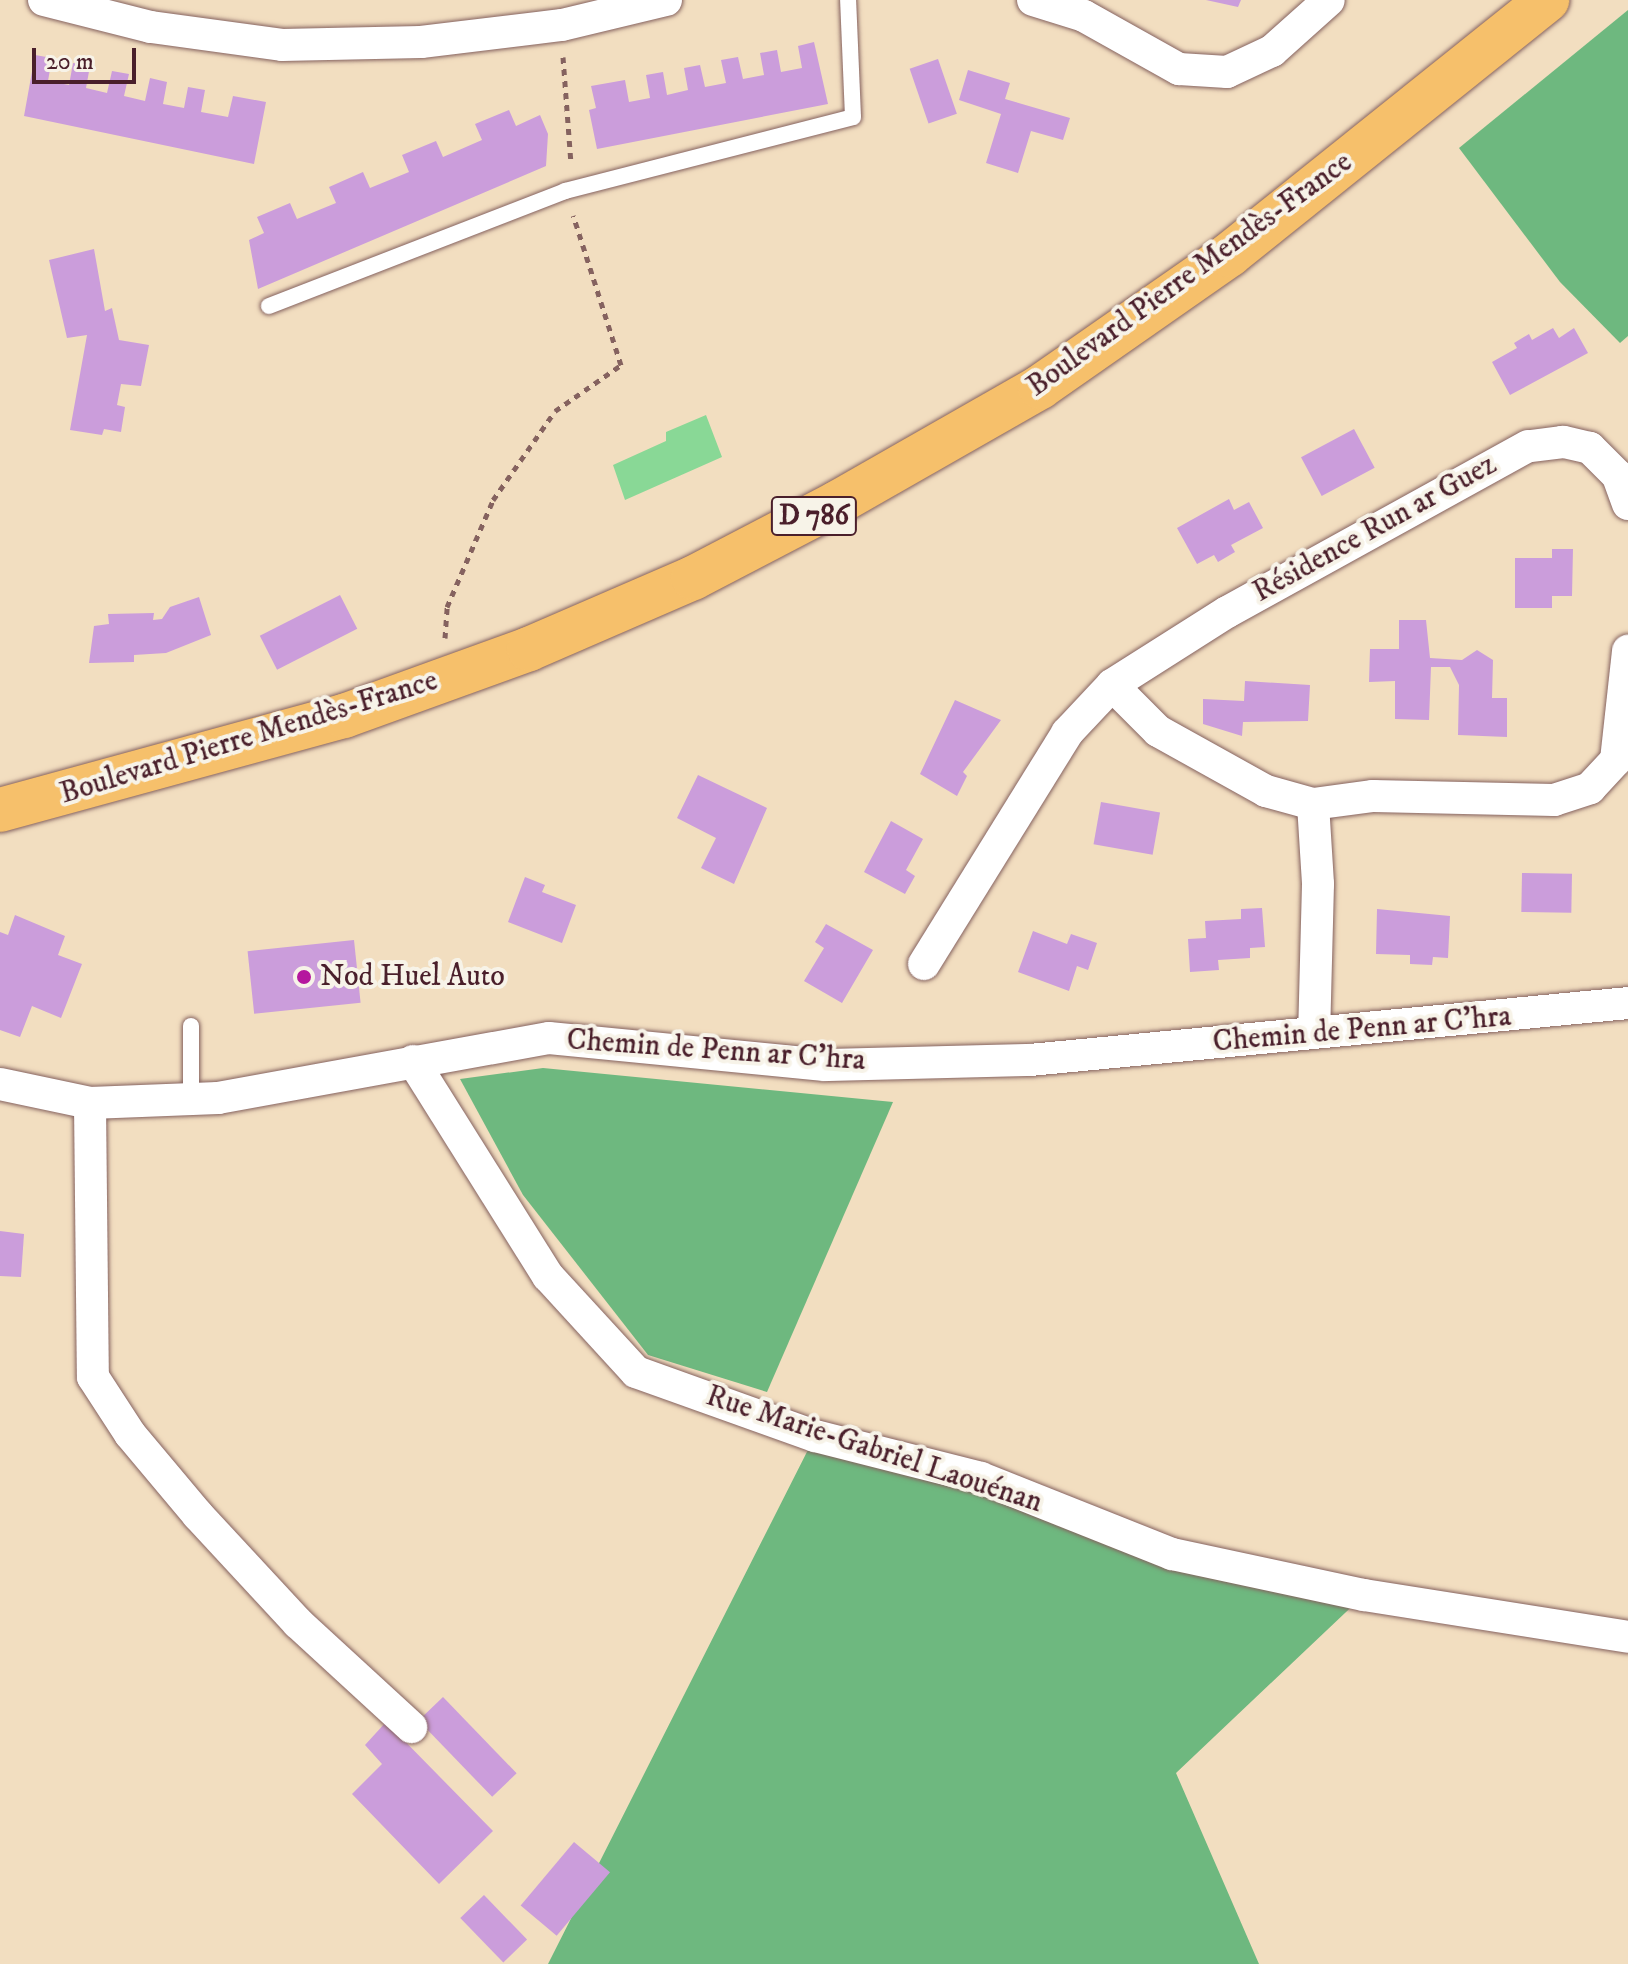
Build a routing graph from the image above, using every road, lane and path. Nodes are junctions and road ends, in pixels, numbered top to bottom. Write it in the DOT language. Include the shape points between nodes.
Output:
graph roads {
  1 [pos="44,0"];
  2 [pos="666,0"];
  3 [pos="848,0"];
  4 [pos="1033,0"];
  5 [pos="1329,0"];
  6 [pos="1544,7"];
  7 [pos="565,88"];
  8 [pos="571,162"];
  9 [pos="565,191"];
  10 [pos="269,306"];
  11 [pos="1628,504"];
  12 [pos="445,645"];
  13 [pos="1628,651"];
  14 [pos="1112,685"];
  15 [pos="1313,804"];
  16 [pos="0,810"];
  17 [pos="924,964"];
  18 [pos="1628,1003"];
  19 [pos="191,1026"];
  20 [pos="1314,1032"];
  21 [pos="413,1061"];
  22 [pos="0,1084"];
  23 [pos="191,1099"];
  24 [pos="90,1103"];
  25 [pos="1628,1637"];
  26 [pos="411,1727"];
  1 -- 2 [label="street" via="151,27 282,45 437,40 562,25"];
  3 -- 9 [label="lane" via="853,117"];
  4 -- 5 [label="street" via="1084,16 1179,69 1227,72 1272,51"];
  6 -- 16 [label="main road, Boulevard Pierre Mendès-France / D 786" via="1229,255 1040,387 785,531 693,578 529,649 358,711"];
  7 -- 8 [label="path"];
  9 -- 10 [label="lane"];
  9 -- 12 [label="path" via="621,365 555,411 493,500 447,607"];
  11 -- 14 [label="street, Résidence Run ar Guez" via="1618,476 1590,448 1563,442 1528,446 1227,612"];
  13 -- 15 [label="street" via="1616,760 1590,788 1554,800 1373,796"];
  14 -- 15 [label="street" via="1158,731 1215,766 1266,791"];
  14 -- 17 [label="street, Résidence Run ar Guez" via="1067,733"];
  15 -- 20 [label="street" via="1318,884"];
  18 -- 20 [label="street, Chemin de Penn ar C'hra"];
  19 -- 23 [label="lane"];
  20 -- 21 [label="street, Chemin de Penn ar C'hra" via="1030,1060 825,1065 549,1038"];
  21 -- 23 [label="street, Chemin de Penn ar C'hra"];
  21 -- 25 [label="street, Rue Marie-Gabriel Laouénan" via="548,1276 636,1372 815,1436 981,1478 1172,1554 1364,1595"];
  22 -- 24 [label="street, Chemin de Penn ar C'hra"];
  23 -- 24 [label="street, Chemin de Penn ar C'hra"];
  24 -- 26 [label="street" via="93,1377 130,1434 198,1515 298,1623"];
}
